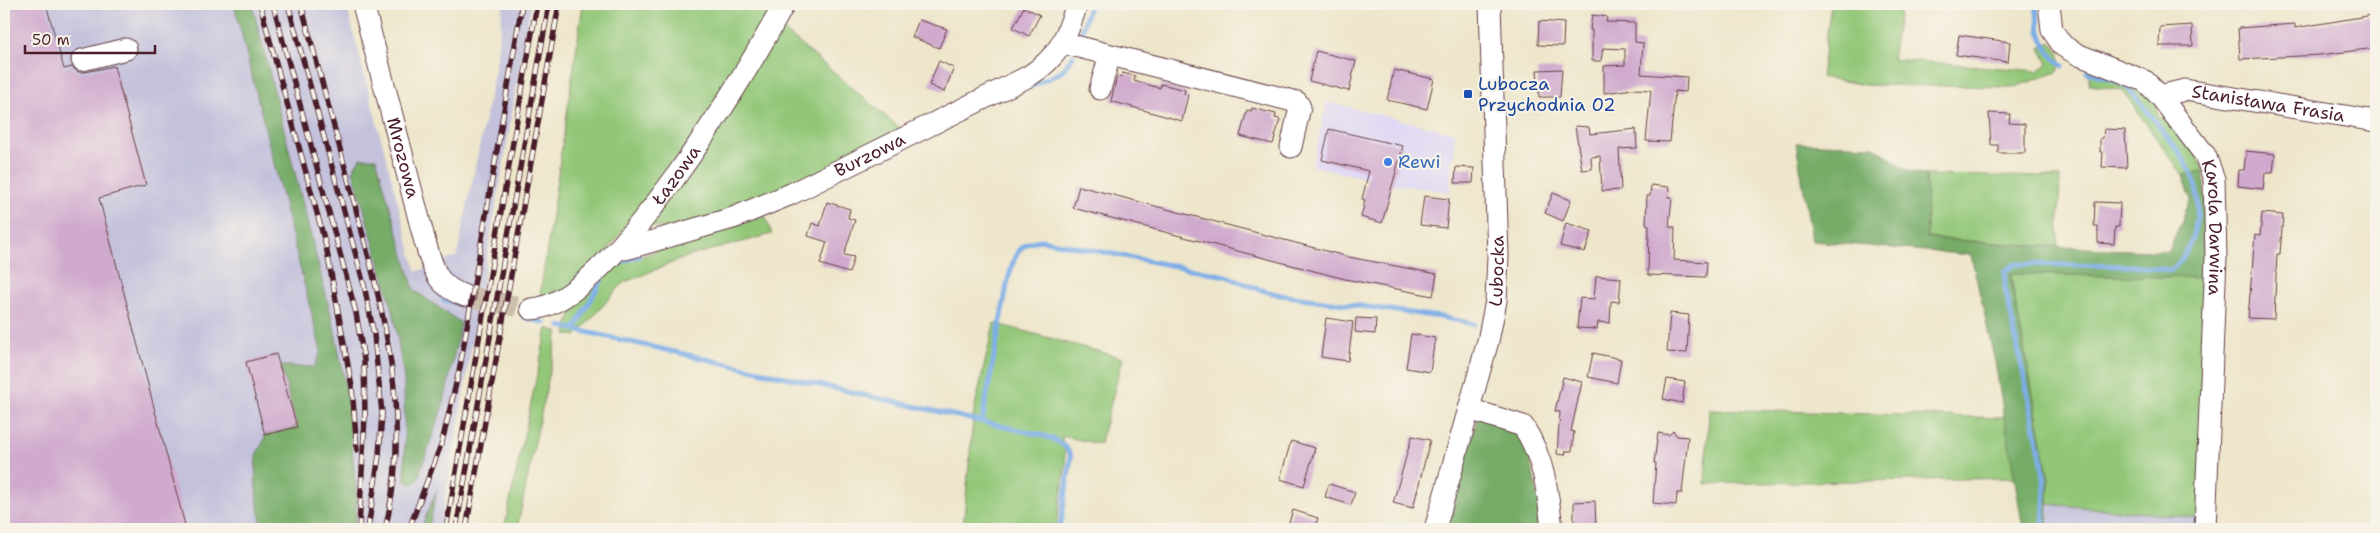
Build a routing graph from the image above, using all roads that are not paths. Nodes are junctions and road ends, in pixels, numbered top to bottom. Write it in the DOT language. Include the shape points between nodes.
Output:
graph roads {
  1 [pos="363,4"];
  2 [pos="784,4"];
  3 [pos="1077,4"];
  4 [pos="1490,4"];
  5 [pos="2049,4"];
  6 [pos="1063,43"];
  7 [pos="126,49"];
  8 [pos="1110,55"];
  9 [pos="82,60"];
  10 [pos="1100,89"];
  11 [pos="2160,96"];
  12 [pos="2376,121"];
  13 [pos="1291,147"];
  14 [pos="621,246"];
  15 [pos="464,296"];
  16 [pos="531,309"];
  17 [pos="1469,409"];
  18 [pos="1435,529"];
  19 [pos="1552,529"];
  20 [pos="2205,529"];
  1 -- 15 [label="street, Mrozowa" via="436,276 445,288"];
  2 -- 14 [label="street, Łazowa" via="761,48 705,136"];
  3 -- 6 [label="street, Burzowa"];
  4 -- 17 [label="street, Lubocka" via="1498,280 1488,341"];
  5 -- 11 [label="street, Karola Darwina" via="2052,30 2063,46 2145,81"];
  6 -- 8 [label="street"];
  6 -- 14 [label="street, Burzowa" via="1046,64 1028,76 791,194 733,218 626,249"];
  7 -- 9 [label="street"];
  8 -- 10 [label="street"];
  8 -- 13 [label="street" via="1297,102 1300,107"];
  11 -- 12 [label="street, Stanisława Frasia" via="2185,90"];
  11 -- 20 [label="street, Karola Darwina" via="2205,155 2214,179 2216,257"];
  14 -- 16 [label="street, Łazowa" via="560,301"];
  17 -- 18 [label="street, Lubocka"];
  17 -- 19 [label="street" via="1523,426 1539,454 1546,479"];
}
